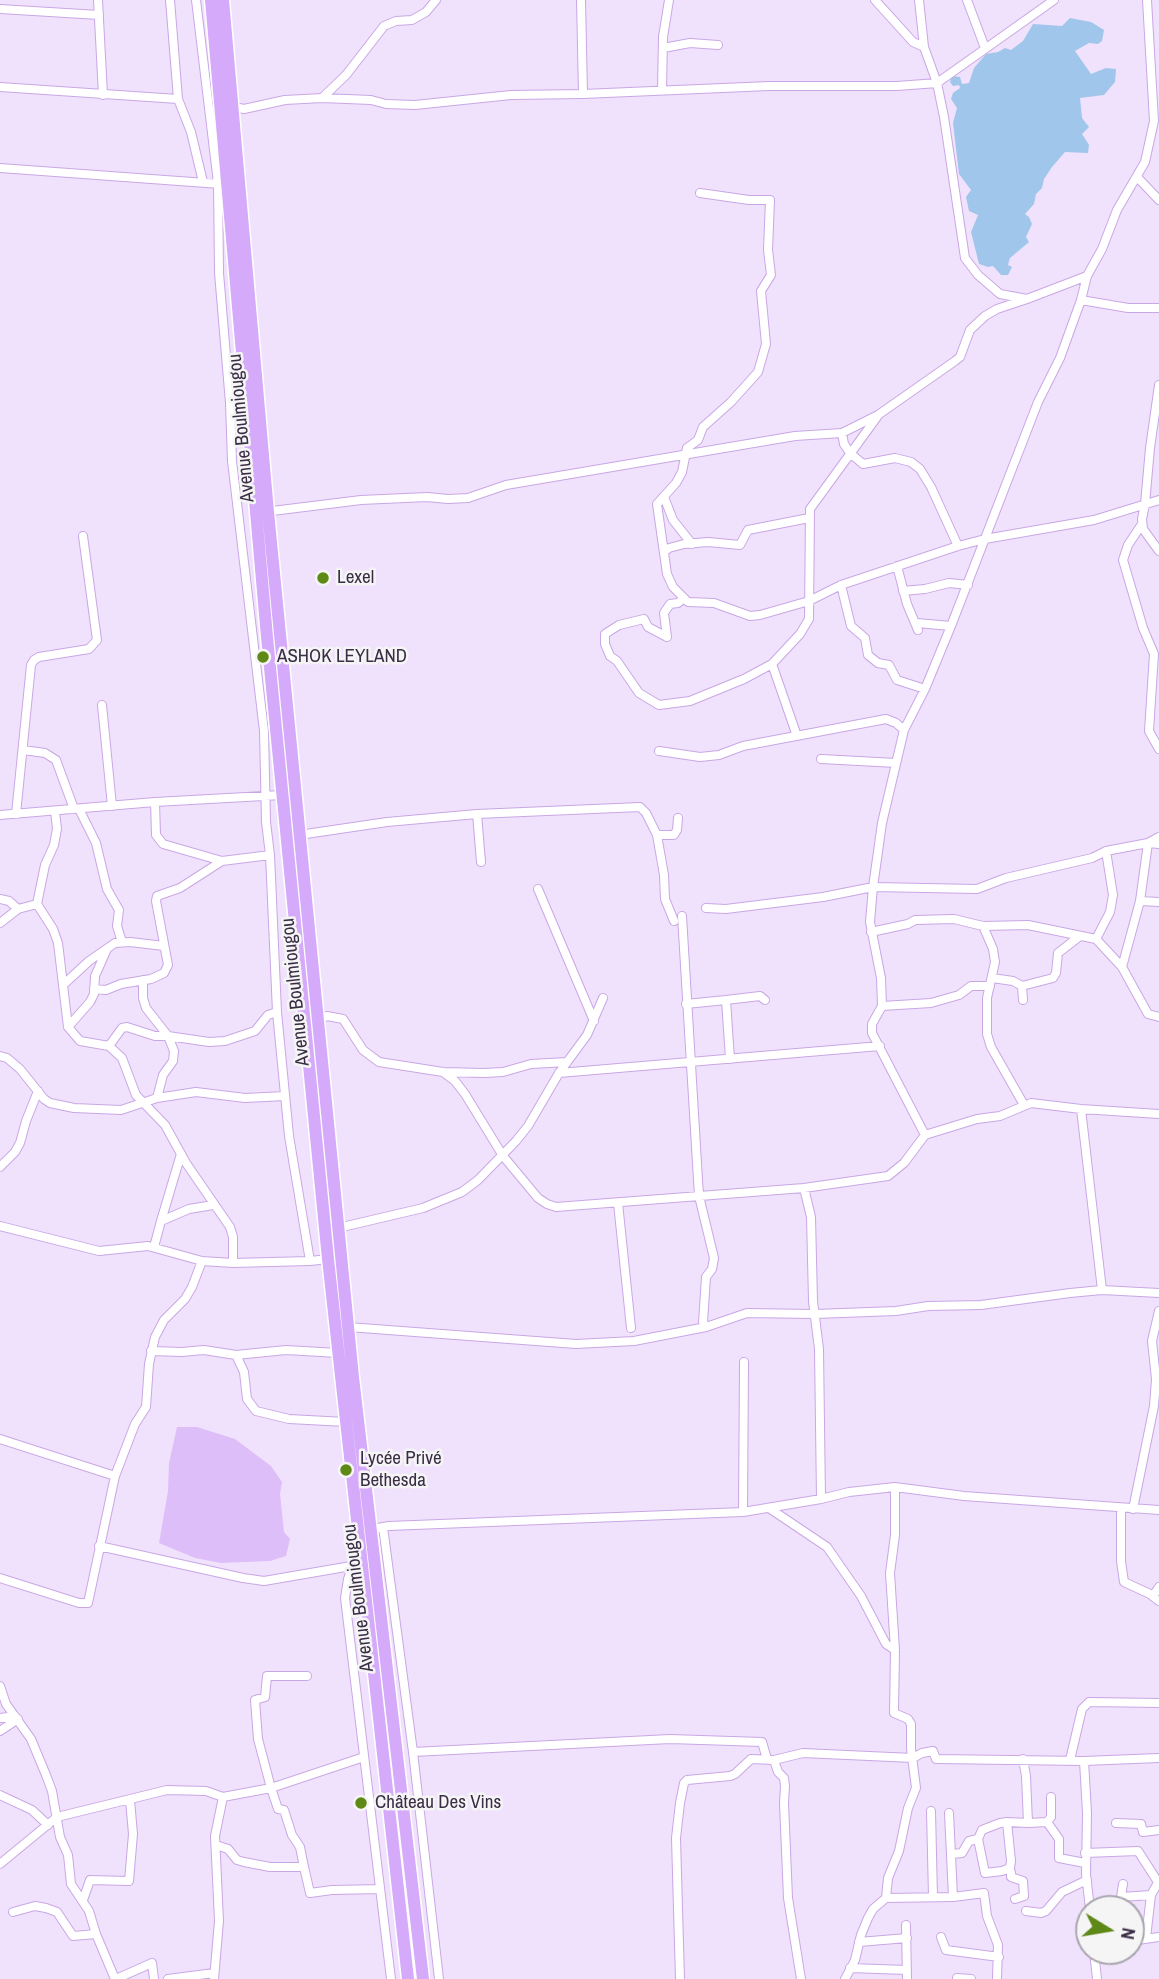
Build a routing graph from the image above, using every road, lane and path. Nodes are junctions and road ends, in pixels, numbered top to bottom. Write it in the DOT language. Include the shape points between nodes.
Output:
graph roads {
  1 [pos="20,0"];
  2 [pos="98,0"];
  3 [pos="170,0"];
  4 [pos="196,0"];
  5 [pos="211,0"];
  6 [pos="223,0"];
  7 [pos="436,0"];
  8 [pos="581,0"];
  9 [pos="669,0"];
  10 [pos="875,0"];
  11 [pos="919,0"];
  12 [pos="967,0"];
  13 [pos="1054,0"];
  14 [pos="1147,0"];
  15 [pos="1159,1"];
  16 [pos="0,9"];
  17 [pos="28,11"];
  18 [pos="99,15"];
  19 [pos="718,45"];
  20 [pos="924,47"];
  21 [pos="663,48"];
  22 [pos="985,48"];
  23 [pos="937,83"];
  24 [pos="0,87"];
  25 [pos="662,90"];
  26 [pos="1156,93"];
  27 [pos="583,94"];
  28 [pos="103,95"];
  29 [pos="323,98"];
  30 [pos="178,99"];
  31 [pos="234,107"];
  32 [pos="1156,130"];
  33 [pos="0,168"];
  34 [pos="1138,178"];
  35 [pos="203,183"];
  36 [pos="222,184"];
  37 [pos="700,193"];
  38 [pos="1159,200"];
  39 [pos="1087,276"];
  40 [pos="1027,299"];
  41 [pos="1081,300"];
  42 [pos="1159,307"];
  43 [pos="1159,386"];
  44 [pos="878,415"];
  45 [pos="842,433"];
  46 [pos="850,453"];
  47 [pos="685,456"];
  48 [pos="664,498"];
  49 [pos="1159,500"];
  50 [pos="1145,504"];
  51 [pos="263,513"];
  52 [pos="809,518"];
  53 [pos="1142,524"];
  54 [pos="83,536"];
  55 [pos="985,539"];
  56 [pos="692,544"];
  57 [pos="958,546"];
  58 [pos="1159,551"];
  59 [pos="664,552"];
  60 [pos="897,566"];
  61 [pos="968,585"];
  62 [pos="841,586"];
  63 [pos="903,591"];
  64 [pos="683,599"];
  65 [pos="809,601"];
  66 [pos="951,626"];
  67 [pos="772,664"];
  68 [pos="1155,687"];
  69 [pos="925,689"];
  70 [pos="102,705"];
  71 [pos="904,730"];
  72 [pos="797,736"];
  73 [pos="1159,749"];
  74 [pos="23,750"];
  75 [pos="659,751"];
  76 [pos="821,758"];
  77 [pos="896,763"];
  78 [pos="265,795"];
  79 [pos="282,795"];
  80 [pos="155,802"];
  81 [pos="112,806"];
  82 [pos="77,809"];
  83 [pos="55,811"];
  84 [pos="16,814"];
  85 [pos="477,814"];
  86 [pos="0,815"];
  87 [pos="678,818"];
  88 [pos="299,835"];
  89 [pos="657,835"];
  90 [pos="1159,837"];
  91 [pos="1148,843"];
  92 [pos="1159,844"];
  93 [pos="1106,851"];
  94 [pos="270,855"];
  95 [pos="222,861"];
  96 [pos="481,862"];
  97 [pos="873,887"];
  98 [pos="538,889"];
  99 [pos="0,899"];
  100 [pos="1140,901"];
  101 [pos="1159,902"];
  102 [pos="37,904"];
  103 [pos="706,908"];
  104 [pos="18,909"];
  105 [pos="0,923"];
  106 [pos="983,926"];
  107 [pos="871,932"];
  108 [pos="1080,936"];
  109 [pos="1096,939"];
  110 [pos="122,942"];
  111 [pos="164,946"];
  112 [pos="108,947"];
  113 [pos="1122,967"];
  114 [pos="143,980"];
  115 [pos="991,982"];
  116 [pos="63,985"];
  117 [pos="1022,986"];
  118 [pos="94,989"];
  119 [pos="603,998"];
  120 [pos="726,1000"];
  121 [pos="765,1000"];
  122 [pos="1023,1000"];
  123 [pos="686,1004"];
  124 [pos="882,1006"];
  125 [pos="277,1012"];
  126 [pos="1159,1017"];
  127 [pos="318,1020"];
  128 [pos="594,1021"];
  129 [pos="68,1027"];
  130 [pos="168,1035"];
  131 [pos="109,1046"];
  132 [pos="880,1046"];
  133 [pos="0,1056"];
  134 [pos="730,1059"];
  135 [pos="567,1062"];
  136 [pos="691,1062"];
  137 [pos="443,1072"];
  138 [pos="559,1073"];
  139 [pos="38,1091"];
  140 [pos="285,1096"];
  141 [pos="157,1098"];
  142 [pos="144,1104"];
  143 [pos="1024,1105"];
  144 [pos="1081,1109"];
  145 [pos="1159,1114"];
  146 [pos="925,1135"];
  147 [pos="181,1154"];
  148 [pos="503,1156"];
  149 [pos="0,1167"];
  150 [pos="804,1188"];
  151 [pos="699,1196"];
  152 [pos="618,1203"];
  153 [pos="214,1205"];
  154 [pos="161,1221"];
  155 [pos="0,1226"];
  156 [pos="338,1228"];
  157 [pos="154,1247"];
  158 [pos="328,1259"];
  159 [pos="202,1261"];
  160 [pos="310,1261"];
  161 [pos="233,1263"];
  162 [pos="1102,1290"];
  163 [pos="1159,1293"];
  164 [pos="1159,1311"];
  165 [pos="815,1314"];
  166 [pos="348,1328"];
  167 [pos="631,1328"];
  168 [pos="706,1328"];
  169 [pos="151,1351"];
  170 [pos="338,1353"];
  171 [pos="236,1354"];
  172 [pos="744,1362"];
  173 [pos="346,1422"];
  174 [pos="0,1439"];
  175 [pos="115,1476"];
  176 [pos="895,1487"];
  177 [pos="821,1499"];
  178 [pos="769,1508"];
  179 [pos="1121,1508"];
  180 [pos="1133,1509"];
  181 [pos="1159,1510"];
  182 [pos="743,1512"];
  183 [pos="371,1529"];
  184 [pos="99,1546"];
  185 [pos="358,1565"];
  186 [pos="0,1577"];
  187 [pos="1159,1587"];
  188 [pos="1156,1598"];
  189 [pos="895,1650"];
  190 [pos="307,1676"];
  191 [pos="0,1686"];
  192 [pos="1159,1703"];
  193 [pos="17,1717"];
  194 [pos="0,1718"];
  195 [pos="0,1731"];
  196 [pos="413,1752"];
  197 [pos="364,1758"];
  198 [pos="913,1758"];
  199 [pos="1159,1758"];
  200 [pos="770,1759"];
  201 [pos="1023,1759"];
  202 [pos="1070,1760"];
  203 [pos="1084,1761"];
  204 [pos="271,1788"];
  205 [pos="0,1795"];
  206 [pos="223,1797"];
  207 [pos="1051,1797"];
  208 [pos="130,1800"];
  209 [pos="930,1811"];
  210 [pos="949,1813"];
  211 [pos="57,1817"];
  212 [pos="1007,1822"];
  213 [pos="1047,1822"];
  214 [pos="1028,1823"];
  215 [pos="1116,1823"];
  216 [pos="48,1825"];
  217 [pos="1159,1830"];
  218 [pos="978,1839"];
  219 [pos="951,1843"];
  220 [pos="931,1844"];
  221 [pos="216,1845"];
  222 [pos="1086,1853"];
  223 [pos="952,1854"];
  224 [pos="1085,1863"];
  225 [pos="0,1864"];
  226 [pos="304,1867"];
  227 [pos="1008,1870"];
  228 [pos="1087,1880"];
  229 [pos="1159,1881"];
  230 [pos="1123,1884"];
  231 [pos="380,1889"];
  232 [pos="1089,1895"];
  233 [pos="1151,1895"];
  234 [pos="933,1897"];
  235 [pos="953,1897"];
  236 [pos="886,1898"];
  237 [pos="1015,1899"];
  238 [pos="83,1900"];
  239 [pos="13,1912"];
  240 [pos="1026,1912"];
  241 [pos="906,1925"];
  242 [pos="96,1934"];
  243 [pos="942,1937"];
  244 [pos="1159,1937"];
  245 [pos="906,1938"];
  246 [pos="1146,1938"];
  247 [pos="859,1942"];
  248 [pos="999,1957"];
  249 [pos="850,1968"];
  250 [pos="907,1974"];
  251 [pos="214,1976"];
  252 [pos="957,1978"];
  253 [pos="116,1979"];
  254 [pos="154,1979"];
  255 [pos="168,1979"];
  256 [pos="391,1979"];
  257 [pos="408,1979"];
  258 [pos="423,1979"];
  259 [pos="439,1979"];
  260 [pos="680,1979"];
  261 [pos="801,1979"];
  262 [pos="845,1979"];
  263 [pos="971,1979"];
  264 [pos="996,1979"];
  1 -- 17 [label="street"];
  2 -- 18 [label="street"];
  3 -- 30 [label="street"];
  4 -- 36 [label="street"];
  5 -- 36 [label="highway, Avenue Boulmiougou"];
  6 -- 31 [label="highway, Avenue Boulmiougou"];
  7 -- 29 [label="street" via="412,20 384,26"];
  8 -- 27 [label="street"];
  9 -- 21 [label="street"];
  10 -- 20 [label="street" via="912,42"];
  11 -- 20 [label="street"];
  12 -- 22 [label="street"];
  13 -- 22 [label="street"];
  14 -- 15 [label="street"];
  14 -- 26 [label="street"];
  16 -- 17 [label="street"];
  17 -- 18 [label="street"];
  18 -- 28 [label="street"];
  19 -- 21 [label="street" via="690,43"];
  20 -- 23 [label="street"];
  21 -- 25 [label="street"];
  22 -- 23 [label="street"];
  23 -- 25 [label="street"];
  23 -- 40 [label="street" via="965,258 1000,294"];
  24 -- 28 [label="street"];
  25 -- 27 [label="street"];
  26 -- 32 [label="street"];
  27 -- 29 [label="street" via="415,104"];
  28 -- 30 [label="street"];
  29 -- 31 [label="street"];
  30 -- 35 [label="street"];
  31 -- 51 [label="highway, Avenue Boulmiougou"];
  32 -- 34 [label="street"];
  33 -- 35 [label="street"];
  34 -- 38 [label="street"];
  34 -- 39 [label="street" via="1116,209"];
  35 -- 36 [label="street"];
  36 -- 51 [label="highway, Avenue Boulmiougou"];
  36 -- 78 [label="street" via="219,273 232,461 261,701"];
  37 -- 47 [label="street" via="770,200 771,275 761,291 766,344 762,362 747,385 703,427"];
  39 -- 40 [label="street"];
  39 -- 41 [label="street"];
  40 -- 44 [label="street" via="985,316 970,330 960,357"];
  41 -- 42 [label="street" via="1128,309"];
  41 -- 55 [label="street"];
  43 -- 50 [label="street"];
  44 -- 45 [label="street"];
  44 -- 46 [label="street"];
  45 -- 46 [label="street"];
  45 -- 47 [label="street" via="794,436"];
  46 -- 52 [label="street" via="810,509"];
  46 -- 57 [label="street" via="863,464 895,458 912,462 931,487"];
  47 -- 48 [label="street" via="682,472"];
  47 -- 51 [label="street" via="506,485 468,498 361,500"];
  48 -- 56 [label="street" via="673,520"];
  48 -- 59 [label="street" via="657,504"];
  49 -- 50 [label="street"];
  50 -- 53 [label="street"];
  50 -- 55 [label="street" via="1094,520"];
  51 -- 79 [label="highway, Avenue Boulmiougou"];
  51 -- 88 [label="highway, Avenue Boulmiougou"];
  52 -- 56 [label="street" via="748,530 740,545"];
  52 -- 65 [label="street"];
  53 -- 58 [label="street"];
  53 -- 68 [label="street" via="1123,560 1154,654"];
  54 -- 74 [label="street" via="97,640 89,649 34,660"];
  55 -- 57 [label="street"];
  55 -- 61 [label="street"];
  56 -- 59 [label="street"];
  57 -- 60 [label="street"];
  59 -- 64 [label="street" via="667,574"];
  60 -- 62 [label="street"];
  60 -- 63 [label="street"];
  61 -- 63 [label="street" via="948,583"];
  61 -- 66 [label="street"];
  62 -- 65 [label="street"];
  62 -- 69 [label="street" via="851,626 864,638 869,655 889,665 897,680"];
  63 -- 66 [label="street" via="918,626"];
  64 -- 65 [label="street" via="714,603 750,616"];
  64 -- 67 [label="street" via="670,604 664,613 667,637 643,619 605,634 610,656 639,693 659,705 690,701"];
  65 -- 67 [label="street" via="805,627"];
  66 -- 69 [label="street"];
  67 -- 72 [label="street"];
  68 -- 73 [label="street" via="1149,731"];
  69 -- 71 [label="street"];
  70 -- 81 [label="street"];
  71 -- 72 [label="street" via="887,719"];
  71 -- 77 [label="street"];
  72 -- 75 [label="street" via="719,755"];
  74 -- 82 [label="street" via="45,753 56,760"];
  74 -- 84 [label="street"];
  76 -- 77 [label="street"];
  77 -- 97 [label="street"];
  78 -- 79 [label="street"];
  78 -- 80 [label="street"];
  78 -- 94 [label="street"];
  79 -- 158 [label="highway, Avenue Boulmiougou"];
  80 -- 81 [label="street"];
  80 -- 95 [label="street" via="160,843"];
  81 -- 82 [label="street"];
  82 -- 83 [label="street"];
  82 -- 110 [label="street" via="96,843 107,889 119,910"];
  83 -- 84 [label="street"];
  83 -- 102 [label="street" via="54,845"];
  84 -- 86 [label="street"];
  85 -- 88 [label="street"];
  85 -- 89 [label="street" via="640,807"];
  85 -- 96 [label="street"];
  87 -- 89 [label="street" via="674,835"];
  88 -- 127 [label="highway, Avenue Boulmiougou"];
  89 -- 123 [label="street" via="665,899 678,918"];
  90 -- 91 [label="street"];
  91 -- 92 [label="street"];
  91 -- 93 [label="street"];
  91 -- 100 [label="street"];
  93 -- 97 [label="street" via="977,889"];
  93 -- 109 [label="street" via="1113,895"];
  94 -- 95 [label="street"];
  94 -- 125 [label="street"];
  95 -- 111 [label="street" via="180,888 158,896"];
  97 -- 103 [label="street" via="823,897"];
  97 -- 107 [label="street"];
  98 -- 128 [label="street"];
  99 -- 104 [label="street"];
  100 -- 101 [label="street"];
  100 -- 113 [label="street"];
  102 -- 104 [label="street"];
  102 -- 116 [label="street" via="58,943"];
  104 -- 105 [label="street"];
  106 -- 107 [label="street" via="954,919 915,920"];
  106 -- 108 [label="street" via="1028,925"];
  106 -- 115 [label="street" via="995,962"];
  107 -- 124 [label="street"];
  108 -- 109 [label="street"];
  108 -- 117 [label="street" via="1058,953 1053,978"];
  109 -- 113 [label="street"];
  110 -- 111 [label="street"];
  110 -- 112 [label="street"];
  111 -- 114 [label="street" via="167,970"];
  112 -- 116 [label="street"];
  112 -- 118 [label="street"];
  113 -- 126 [label="street" via="1148,1014"];
  114 -- 118 [label="street"];
  114 -- 130 [label="street" via="146,1008"];
  115 -- 117 [label="street" via="1013,981"];
  115 -- 124 [label="street" via="931,1003"];
  115 -- 143 [label="street" via="987,1034"];
  116 -- 129 [label="street"];
  117 -- 122 [label="street"];
  118 -- 129 [label="street" via="90,1002"];
  119 -- 128 [label="street"];
  120 -- 121 [label="street" via="760,996"];
  120 -- 123 [label="street"];
  120 -- 134 [label="street"];
  123 -- 136 [label="street"];
  124 -- 132 [label="street" via="872,1024"];
  125 -- 130 [label="street" via="268,1015 255,1031 225,1041"];
  125 -- 140 [label="street"];
  127 -- 137 [label="street" via="327,1016 343,1019 363,1050 379,1062"];
  127 -- 156 [label="highway, Avenue Boulmiougou"];
  128 -- 135 [label="street"];
  129 -- 131 [label="street" via="80,1041"];
  130 -- 131 [label="street" via="127,1027"];
  130 -- 141 [label="street" via="173,1061 163,1075"];
  131 -- 142 [label="street" via="122,1058"];
  132 -- 134 [label="street"];
  132 -- 146 [label="street"];
  133 -- 139 [label="street" via="20,1069"];
  134 -- 136 [label="street"];
  135 -- 137 [label="street" via="531,1064 503,1072"];
  135 -- 138 [label="street"];
  136 -- 138 [label="street"];
  136 -- 151 [label="street"];
  137 -- 148 [label="street" via="465,1094"];
  138 -- 148 [label="street" via="528,1126"];
  139 -- 142 [label="street" via="50,1103 74,1108 121,1110"];
  139 -- 149 [label="street" via="20,1143"];
  140 -- 141 [label="street" via="228,1097 196,1092"];
  140 -- 160 [label="street"];
  141 -- 142 [label="street"];
  142 -- 147 [label="street" via="165,1125"];
  143 -- 144 [label="street" via="1041,1102"];
  143 -- 146 [label="street" via="1000,1116"];
  144 -- 145 [label="street"];
  144 -- 162 [label="street"];
  146 -- 150 [label="street" via="888,1177"];
  147 -- 153 [label="street"];
  147 -- 154 [label="street"];
  148 -- 152 [label="street" via="547,1205"];
  148 -- 156 [label="street" via="462,1192 441,1202"];
  150 -- 151 [label="street"];
  150 -- 165 [label="street" via="811,1217"];
  151 -- 152 [label="street"];
  151 -- 168 [label="street" via="714,1258 706,1277"];
  152 -- 167 [label="street"];
  153 -- 154 [label="street"];
  153 -- 161 [label="street" via="231,1232"];
  154 -- 157 [label="street"];
  155 -- 157 [label="street" via="99,1251"];
  156 -- 166 [label="highway, Avenue Boulmiougou"];
  157 -- 159 [label="street"];
  158 -- 160 [label="street"];
  158 -- 170 [label="highway, Avenue Boulmiougou"];
  159 -- 161 [label="street"];
  159 -- 169 [label="street" via="185,1299 159,1327"];
  160 -- 161 [label="street"];
  162 -- 163 [label="street"];
  162 -- 165 [label="street" via="981,1305"];
  164 -- 180 [label="street" via="1152,1341 1154,1406"];
  165 -- 168 [label="street" via="747,1313"];
  165 -- 177 [label="street"];
  166 -- 168 [label="street" via="576,1344 634,1341"];
  166 -- 183 [label="highway, Avenue Boulmiougou"];
  169 -- 171 [label="street"];
  169 -- 175 [label="street" via="146,1407"];
  170 -- 171 [label="street" via="286,1350"];
  170 -- 173 [label="highway, Avenue Boulmiougou"];
  171 -- 173 [label="street" via="247,1399 256,1411 289,1419"];
  172 -- 182 [label="street"];
  173 -- 183 [label="highway, Avenue Boulmiougou"];
  174 -- 175 [label="street"];
  175 -- 184 [label="street"];
  176 -- 177 [label="street"];
  176 -- 179 [label="street"];
  176 -- 189 [label="street" via="890,1573"];
  177 -- 178 [label="street"];
  178 -- 182 [label="street"];
  178 -- 189 [label="street" via="827,1547 861,1596 886,1644"];
  179 -- 180 [label="street"];
  179 -- 188 [label="street" via="1122,1578"];
  180 -- 181 [label="street"];
  182 -- 183 [label="street"];
  183 -- 185 [label="highway, Avenue Boulmiougou"];
  183 -- 196 [label="street"];
  183 -- 258 [label="highway, Avenue Boulmiougou"];
  184 -- 185 [label="street" via="264,1581"];
  184 -- 186 [label="street" via="88,1603"];
  185 -- 197 [label="street" via="348,1579 345,1598"];
  185 -- 257 [label="highway, Avenue Boulmiougou"];
  187 -- 188 [label="street"];
  189 -- 198 [label="street" via="894,1713 912,1724"];
  190 -- 204 [label="street" via="267,1676 265,1697 255,1700 258,1739"];
  191 -- 193 [label="street"];
  192 -- 202 [label="street" via="1090,1702 1082,1709"];
  193 -- 194 [label="street"];
  193 -- 195 [label="street"];
  193 -- 211 [label="street" via="46,1775"];
  196 -- 200 [label="street" via="670,1739 762,1742"];
  196 -- 259 [label="street"];
  197 -- 204 [label="street"];
  197 -- 231 [label="street"];
  198 -- 200 [label="street" via="803,1754"];
  198 -- 201 [label="street" via="933,1751 936,1759"];
  198 -- 236 [label="street" via="916,1788"];
  199 -- 203 [label="street"];
  200 -- 260 [label="street" via="751,1759 730,1776 684,1783 676,1838"];
  200 -- 261 [label="street" via="784,1777 788,1898"];
  201 -- 202 [label="street"];
  201 -- 214 [label="street"];
  202 -- 203 [label="street"];
  203 -- 222 [label="street"];
  204 -- 206 [label="street"];
  204 -- 226 [label="street" via="300,1847"];
  205 -- 216 [label="street" via="32,1810"];
  206 -- 208 [label="street" via="206,1791 167,1790"];
  206 -- 221 [label="street"];
  207 -- 213 [label="street"];
  208 -- 211 [label="street"];
  208 -- 238 [label="street" via="130,1881 90,1880"];
  209 -- 220 [label="street"];
  210 -- 219 [label="street"];
  211 -- 216 [label="street"];
  211 -- 238 [label="street" via="71,1884"];
  212 -- 214 [label="street"];
  212 -- 218 [label="street" via="982,1830"];
  212 -- 227 [label="street"];
  213 -- 214 [label="street"];
  213 -- 224 [label="street" via="1059,1839 1059,1858"];
  215 -- 217 [label="street" via="1140,1824 1143,1832"];
  216 -- 225 [label="street"];
  218 -- 223 [label="street" via="969,1841 962,1853"];
  218 -- 227 [label="street" via="985,1873"];
  219 -- 220 [label="street"];
  219 -- 223 [label="street"];
  220 -- 234 [label="street"];
  221 -- 226 [label="street" via="244,1862"];
  221 -- 251 [label="street" via="219,1921"];
  222 -- 224 [label="street"];
  222 -- 229 [label="street" via="1138,1851"];
  223 -- 235 [label="street"];
  224 -- 228 [label="street"];
  226 -- 231 [label="street" via="310,1893"];
  227 -- 237 [label="street" via="1023,1881 1024,1896"];
  228 -- 232 [label="street"];
  228 -- 240 [label="street" via="1062,1892 1046,1911"];
  229 -- 233 [label="street"];
  230 -- 233 [label="street" via="1121,1897"];
  231 -- 256 [label="street"];
  233 -- 246 [label="street"];
  234 -- 235 [label="street"];
  234 -- 236 [label="street"];
  235 -- 248 [label="street" via="984,1894"];
  236 -- 247 [label="street" via="873,1909"];
  238 -- 242 [label="street"];
  239 -- 242 [label="street" via="46,1908 57,1912 73,1937"];
  241 -- 245 [label="street"];
  242 -- 253 [label="street"];
  243 -- 248 [label="street" via="946,1950"];
  244 -- 246 [label="street"];
  245 -- 247 [label="street"];
  245 -- 250 [label="street"];
  247 -- 249 [label="street"];
  248 -- 264 [label="street"];
  249 -- 250 [label="street"];
  249 -- 262 [label="street"];
  251 -- 255 [label="street"];
  252 -- 263 [label="street"];
  253 -- 254 [label="street" via="152,1963"];
}
